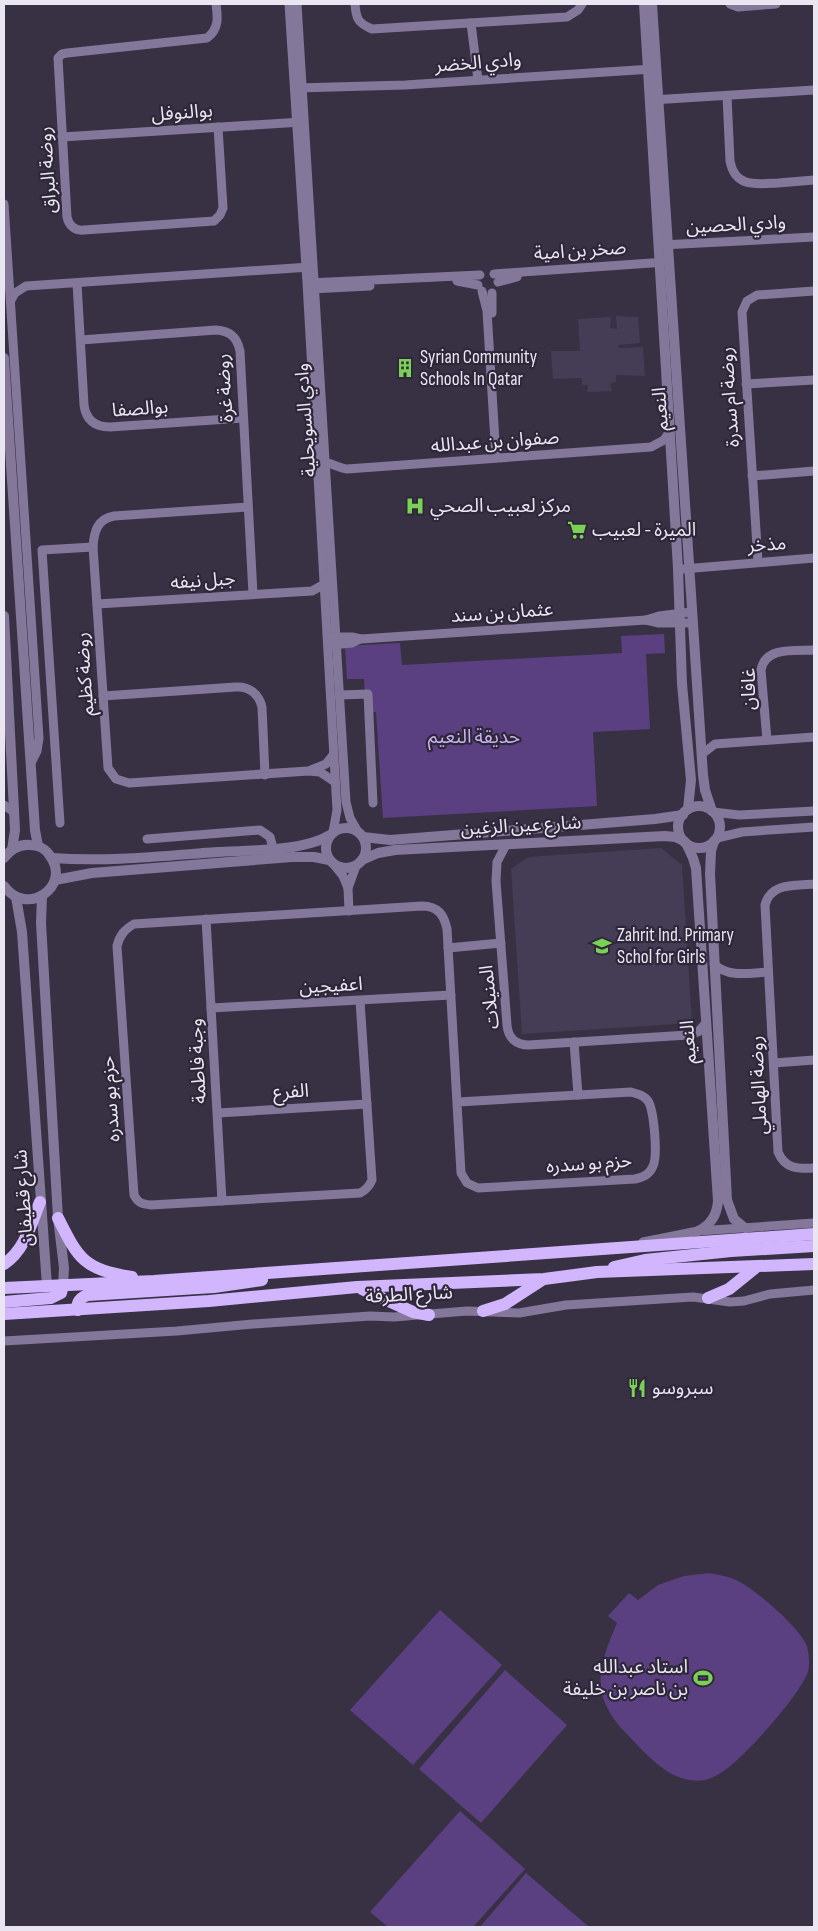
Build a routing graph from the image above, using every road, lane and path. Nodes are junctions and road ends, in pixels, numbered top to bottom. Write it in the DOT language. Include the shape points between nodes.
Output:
graph roads {
  1 [pos="216,4"];
  2 [pos="289,4"];
  3 [pos="297,4"];
  4 [pos="355,4"];
  5 [pos="582,4"];
  6 [pos="644,4"];
  7 [pos="652,4"];
  8 [pos="730,4"];
  9 [pos="776,4"];
  10 [pos="470,23"];
  11 [pos="652,69"];
  12 [pos="478,80"];
  13 [pos="299,88"];
  14 [pos="814,90"];
  15 [pos="727,96"];
  16 [pos="654,100"];
  17 [pos="301,122"];
  18 [pos="218,127"];
  19 [pos="62,136"];
  20 [pos="814,180"];
  21 [pos="4,204"];
  22 [pos="814,237"];
  23 [pos="663,245"];
  24 [pos="665,264"];
  25 [pos="310,267"];
  26 [pos="9,276"];
  27 [pos="480,276"];
  28 [pos="496,278"];
  29 [pos="77,283"];
  30 [pos="26,286"];
  31 [pos="311,286"];
  32 [pos="484,290"];
  33 [pos="814,291"];
  34 [pos="11,300"];
  35 [pos="81,340"];
  36 [pos="4,358"];
  37 [pos="814,380"];
  38 [pos="746,384"];
  39 [pos="243,418"];
  40 [pos="670,431"];
  41 [pos="499,458"];
  42 [pos="321,462"];
  43 [pos="814,471"];
  44 [pos="752,476"];
  45 [pos="248,507"];
  46 [pos="93,548"];
  47 [pos="814,558"];
  48 [pos="758,562"];
  49 [pos="683,566"];
  50 [pos="329,590"];
  51 [pos="253,594"];
  52 [pos="97,604"];
  53 [pos="4,616"];
  54 [pos="686,617"];
  55 [pos="332,641"];
  56 [pos="814,650"];
  57 [pos="340,695"];
  58 [pos="103,696"];
  59 [pos="6,708"];
  60 [pos="701,735"];
  61 [pos="814,738"];
  62 [pos="767,740"];
  63 [pos="715,744"];
  64 [pos="702,754"];
  65 [pos="333,755"];
  66 [pos="31,763"];
  67 [pos="308,771"];
  68 [pos="265,775"];
  69 [pos="335,782"];
  70 [pos="373,803"];
  71 [pos="7,807"];
  72 [pos="814,811"];
  73 [pos="685,812"];
  74 [pos="712,812"];
  75 [pos="60,823"];
  76 [pos="814,827"];
  77 [pos="332,833"];
  78 [pos="361,834"];
  79 [pos="147,839"];
  80 [pos="715,840"];
  81 [pos="685,842"];
  82 [pos="506,845"];
  83 [pos="38,846"];
  84 [pos="273,848"];
  85 [pos="12,850"];
  86 [pos="4,858"];
  87 [pos="52,858"];
  88 [pos="332,863"];
  89 [pos="359,863"];
  90 [pos="55,880"];
  91 [pos="814,884"];
  92 [pos="4,886"];
  93 [pos="348,888"];
  94 [pos="42,896"];
  95 [pos="16,897"];
  96 [pos="348,910"];
  97 [pos="206,919"];
  98 [pos="501,943"];
  99 [pos="448,948"];
  100 [pos="714,964"];
  101 [pos="768,972"];
  102 [pos="731,973"];
  103 [pos="716,986"];
  104 [pos="451,995"];
  105 [pos="360,1000"];
  106 [pos="211,1008"];
  107 [pos="705,1024"];
  108 [pos="574,1042"];
  109 [pos="814,1060"];
  110 [pos="774,1063"];
  111 [pos="578,1095"];
  112 [pos="458,1102"];
  113 [pos="367,1104"];
  114 [pos="218,1112"];
  115 [pos="814,1168"];
  116 [pos="222,1201"];
  117 [pos="40,1202"];
  118 [pos="58,1218"];
  119 [pos="814,1223"];
  120 [pos="745,1228"];
  121 [pos="698,1231"];
  122 [pos="814,1234"];
  123 [pos="814,1246"];
  124 [pos="626,1247"];
  125 [pos="4,1264"];
  126 [pos="814,1264"];
  127 [pos="755,1268"];
  128 [pos="295,1270"];
  129 [pos="597,1272"];
  130 [pos="544,1279"];
  131 [pos="154,1281"];
  132 [pos="63,1285"];
  133 [pos="357,1287"];
  134 [pos="4,1288"];
  135 [pos="814,1290"];
  136 [pos="48,1292"];
  137 [pos="708,1298"];
  138 [pos="4,1302"];
  139 [pos="78,1310"];
  140 [pos="64,1311"];
  141 [pos="483,1311"];
  142 [pos="4,1314"];
  143 [pos="429,1315"];
  144 [pos="4,1341"];
  1 -- 19 [label="street, روضة البراق" via="217,25 206,38 62,54 57,63"];
  2 -- 13 [label="street, وادي السويحلية"];
  3 -- 13 [label="street, وادي السويحلية"];
  4 -- 10 [label="street" via="356,19 372,29"];
  5 -- 10 [label="street" via="567,17"];
  6 -- 11 [label="street, النعيم"];
  7 -- 11 [label="street, النعيم"];
  8 -- 9 [label="street" via="738,7"];
  10 -- 12 [label="street"];
  11 -- 12 [label="street, وادي الخضر"];
  11 -- 16 [label="street, النعيم"];
  12 -- 13 [label="street, وادي الخضر"];
  13 -- 17 [label="street, وادي السويحلية"];
  14 -- 15 [label="street"];
  15 -- 16 [label="street"];
  15 -- 20 [label="street" via="730,161 737,176 752,184"];
  16 -- 23 [label="street, النعيم"];
  17 -- 18 [label="street, بوالنوفل"];
  17 -- 25 [label="street, وادي السويحلية"];
  18 -- 19 [label="street, بوالنوفل"];
  18 -- 19 [label="street, روضة البراق" via="223,208 218,219 84,230 74,228 68,221"];
  21 -- 26 [label="street"];
  22 -- 23 [label="street, وادي الحصين"];
  23 -- 24 [label="street, النعيم"];
  24 -- 28 [label="street, صخر بن امية"];
  24 -- 40 [label="street, النعيم"];
  24 -- 49 [label="street, النعيم"];
  25 -- 29 [label="street"];
  25 -- 31 [label="street, وادي السويحلية"];
  26 -- 30 [label="street"];
  26 -- 34 [label="street"];
  27 -- 28 [label="street, صخر بن امية" via="485,272"];
  27 -- 31 [label="street"];
  27 -- 32 [label="street" via="478,280"];
  28 -- 32 [label="street" via="497,289"];
  29 -- 30 [label="street"];
  29 -- 35 [label="street, بوالصفا"];
  30 -- 34 [label="street"];
  31 -- 32 [label="street" via="463,281"];
  31 -- 42 [label="street, وادي السويحلية"];
  32 -- 41 [label="street"];
  33 -- 38 [label="street, روضة ام سدرة" via="763,294 747,301 741,318"];
  34 -- 66 [label="street" via="39,738"];
  35 -- 39 [label="street, بوالصفا" via="85,412 97,425 110,427"];
  35 -- 39 [label="street, روضة غرة" via="216,330 230,333 240,351"];
  36 -- 66 [label="street"];
  37 -- 38 [label="street"];
  38 -- 44 [label="street, روضة ام سدرة"];
  39 -- 45 [label="street, روضة غرة"];
  40 -- 41 [label="street, صفوان بن عبدالله" via="664,440 651,447"];
  40 -- 49 [label="street, النعيم"];
  41 -- 42 [label="street, صفوان بن عبدالله" via="346,469"];
  42 -- 50 [label="street, وادي السويحلية"];
  43 -- 44 [label="street"];
  44 -- 48 [label="street, روضة ام سدرة"];
  45 -- 46 [label="street, روضة كظيم" via="109,517 97,527"];
  45 -- 51 [label="street, روضة غرة"];
  46 -- 52 [label="street, روضة كظيم"];
  46 -- 75 [label="street" via="42,550"];
  47 -- 48 [label="street, مذخر"];
  48 -- 49 [label="street, مذخر" via="712,567"];
  49 -- 54 [label="street, النعيم"];
  50 -- 51 [label="street, جبل نيفه"];
  50 -- 55 [label="street, وادي السويحلية"];
  51 -- 52 [label="street, جبل نيفه"];
  52 -- 58 [label="street, روضة كظيم"];
  53 -- 59 [label="street"];
  54 -- 55 [label="street, عثمان بن سند" via="659,616 646,620 360,639 352,643"];
  54 -- 60 [label="street, النعيم"];
  54 -- 73 [label="street, النعيم" via="683,689 691,780"];
  55 -- 57 [label="street, وادي السويحلية"];
  55 -- 65 [label="street, وادي السويحلية"];
  56 -- 62 [label="street, غافان" via="775,653 763,662"];
  57 -- 70 [label="street" via="368,694"];
  57 -- 78 [label="street, وادي السويحلية" via="346,802 350,818"];
  58 -- 68 [label="street, روضة كظيم" via="108,768 122,782"];
  58 -- 68 [label="street" via="236,687 249,689 259,698 262,707"];
  59 -- 71 [label="street"];
  60 -- 63 [label="street"];
  60 -- 64 [label="street, النعيم"];
  61 -- 62 [label="street"];
  62 -- 63 [label="street"];
  63 -- 64 [label="street"];
  64 -- 74 [label="street, النعيم" via="704,783"];
  65 -- 67 [label="street, روضة كظيم" via="326,764"];
  65 -- 69 [label="street, وادي السويحلية"];
  66 -- 83 [label="street"];
  67 -- 68 [label="street, روضة كظيم"];
  67 -- 69 [label="street, روضة كظيم" via="326,774"];
  69 -- 77 [label="street, وادي السويحلية" via="337,810"];
  71 -- 85 [label="street" via="15,830"];
  72 -- 74 [label="street" via="739,815"];
  73 -- 74 [label="street" via="700,807"];
  73 -- 78 [label="street, شارع عين الزغين" via="655,820 390,840"];
  73 -- 81 [label="street" via="678,825"];
  74 -- 80 [label="street" via="717,816 720,827"];
  76 -- 80 [label="street" via="742,832"];
  77 -- 78 [label="street" via="343,828"];
  77 -- 84 [label="street" via="308,844"];
  77 -- 88 [label="street" via="325,844"];
  78 -- 89 [label="street" via="366,846"];
  79 -- 84 [label="street" via="260,830 270,837"];
  80 -- 81 [label="street" via="700,848"];
  80 -- 100 [label="street, النعيم" via="710,874"];
  81 -- 82 [label="street, شارع عين الزغين" via="665,836"];
  81 -- 107 [label="street, النعيم" via="696,868"];
  82 -- 89 [label="street, شارع عين الزغين" via="390,850"];
  82 -- 98 [label="street, المنيلات" via="496,868"];
  83 -- 85 [label="street" via="24,844"];
  83 -- 87 [label="street"];
  84 -- 87 [label="street" via="112,860"];
  85 -- 86 [label="street"];
  87 -- 90 [label="street" via="56,868"];
  88 -- 89 [label="street" via="346,869"];
  88 -- 90 [label="street" via="314,857 292,857 92,873"];
  88 -- 93 [label="street"];
  89 -- 93 [label="street"];
  90 -- 94 [label="street"];
  91 -- 101 [label="street, روضة الهاملي" via="779,887 766,899"];
  92 -- 95 [label="street"];
  93 -- 96 [label="street"];
  94 -- 95 [label="street" via="28,900"];
  94 -- 118 [label="street, شارع قطيفان"];
  95 -- 117 [label="street, شارع قطيفان" via="22,932"];
  96 -- 97 [label="street, حزم بو سدره"];
  96 -- 99 [label="street, حزم بو سدره" via="432,908 444,916"];
  97 -- 106 [label="street, وجبة فاطمة"];
  97 -- 116 [label="street, حزم بو سدره" via="134,924 125,929 117,946 134,1195 137,1201 151,1205"];
  98 -- 99 [label="street"];
  98 -- 108 [label="street, المنيلات" via="507,1030 512,1039 524,1045"];
  99 -- 104 [label="street, حزم بو سدره"];
  100 -- 102 [label="street"];
  100 -- 103 [label="street, النعيم"];
  101 -- 102 [label="street"];
  101 -- 110 [label="street, روضة الهاملي"];
  102 -- 103 [label="street" via="720,979"];
  103 -- 120 [label="street, النعيم" via="727,1200 734,1219"];
  104 -- 105 [label="street, اعفيجين"];
  104 -- 112 [label="street, حزم بو سدره"];
  105 -- 106 [label="street, اعفيجين"];
  105 -- 113 [label="street, حزم بو سدره"];
  106 -- 114 [label="street, وجبة فاطمة"];
  107 -- 108 [label="street, المنيلات" via="695,1033"];
  107 -- 121 [label="street, النعيم" via="718,1201 716,1214 708,1225"];
  108 -- 111 [label="street"];
  109 -- 110 [label="street"];
  110 -- 115 [label="street, روضة الهاملي" via="780,1155 793,1168"];
  111 -- 112 [label="street, حزم بو سدره"];
  111 -- 112 [label="street, حزم بو سدره" via="631,1092 648,1101 652,1110 656,1159 647,1175 635,1179 472,1186 462,1173"];
  113 -- 114 [label="street, الفرع"];
  113 -- 116 [label="street, حزم بو سدره" via="372,1180 365,1190 360,1193"];
  114 -- 116 [label="street, وجبة فاطمة"];
  117 -- 125 [label="main road" via="22,1245"];
  117 -- 136 [label="street, شارع قطيفان"];
  118 -- 131 [label="main road" via="77,1253 88,1264 104,1271"];
  118 -- 132 [label="street, شارع قطيفان"];
  119 -- 120 [label="street, شارع الطرفة"];
  120 -- 121 [label="street, شارع الطرفة"];
  121 -- 124 [label="street, شارع الطرفة"];
  122 -- 124 [label="main road, شارع الطرفة"];
  123 -- 129 [label="main road" via="645,1260"];
  124 -- 128 [label="main road, شارع الطرفة"];
  126 -- 127 [label="main road, شارع الطرفة"];
  127 -- 129 [label="main road, شارع الطرفة"];
  127 -- 137 [label="main road" via="729,1289"];
  128 -- 131 [label="main road, شارع الطرفة"];
  128 -- 139 [label="main road" via="224,1286 88,1295 79,1301"];
  129 -- 130 [label="main road, شارع الطرفة"];
  130 -- 133 [label="main road, شارع الطرفة"];
  130 -- 141 [label="main road" via="505,1304"];
  131 -- 132 [label="main road, شارع الطرفة"];
  132 -- 136 [label="main road" via="59,1294"];
  133 -- 139 [label="main road, شارع الطرفة"];
  133 -- 143 [label="main road" via="413,1312"];
  134 -- 136 [label="main road"];
  135 -- 137 [label="street, شارع الطرفة" via="737,1301 720,1302"];
  136 -- 138 [label="main road"];
  136 -- 140 [label="main road" via="53,1304"];
  137 -- 141 [label="street, شارع الطرفة" via="566,1306 507,1314"];
  139 -- 140 [label="main road, شارع الطرفة"];
  140 -- 142 [label="main road, شارع الطرفة"];
  141 -- 143 [label="street, شارع الطرفة"];
  143 -- 144 [label="street, شارع الطرفة" via="370,1316"];
}
